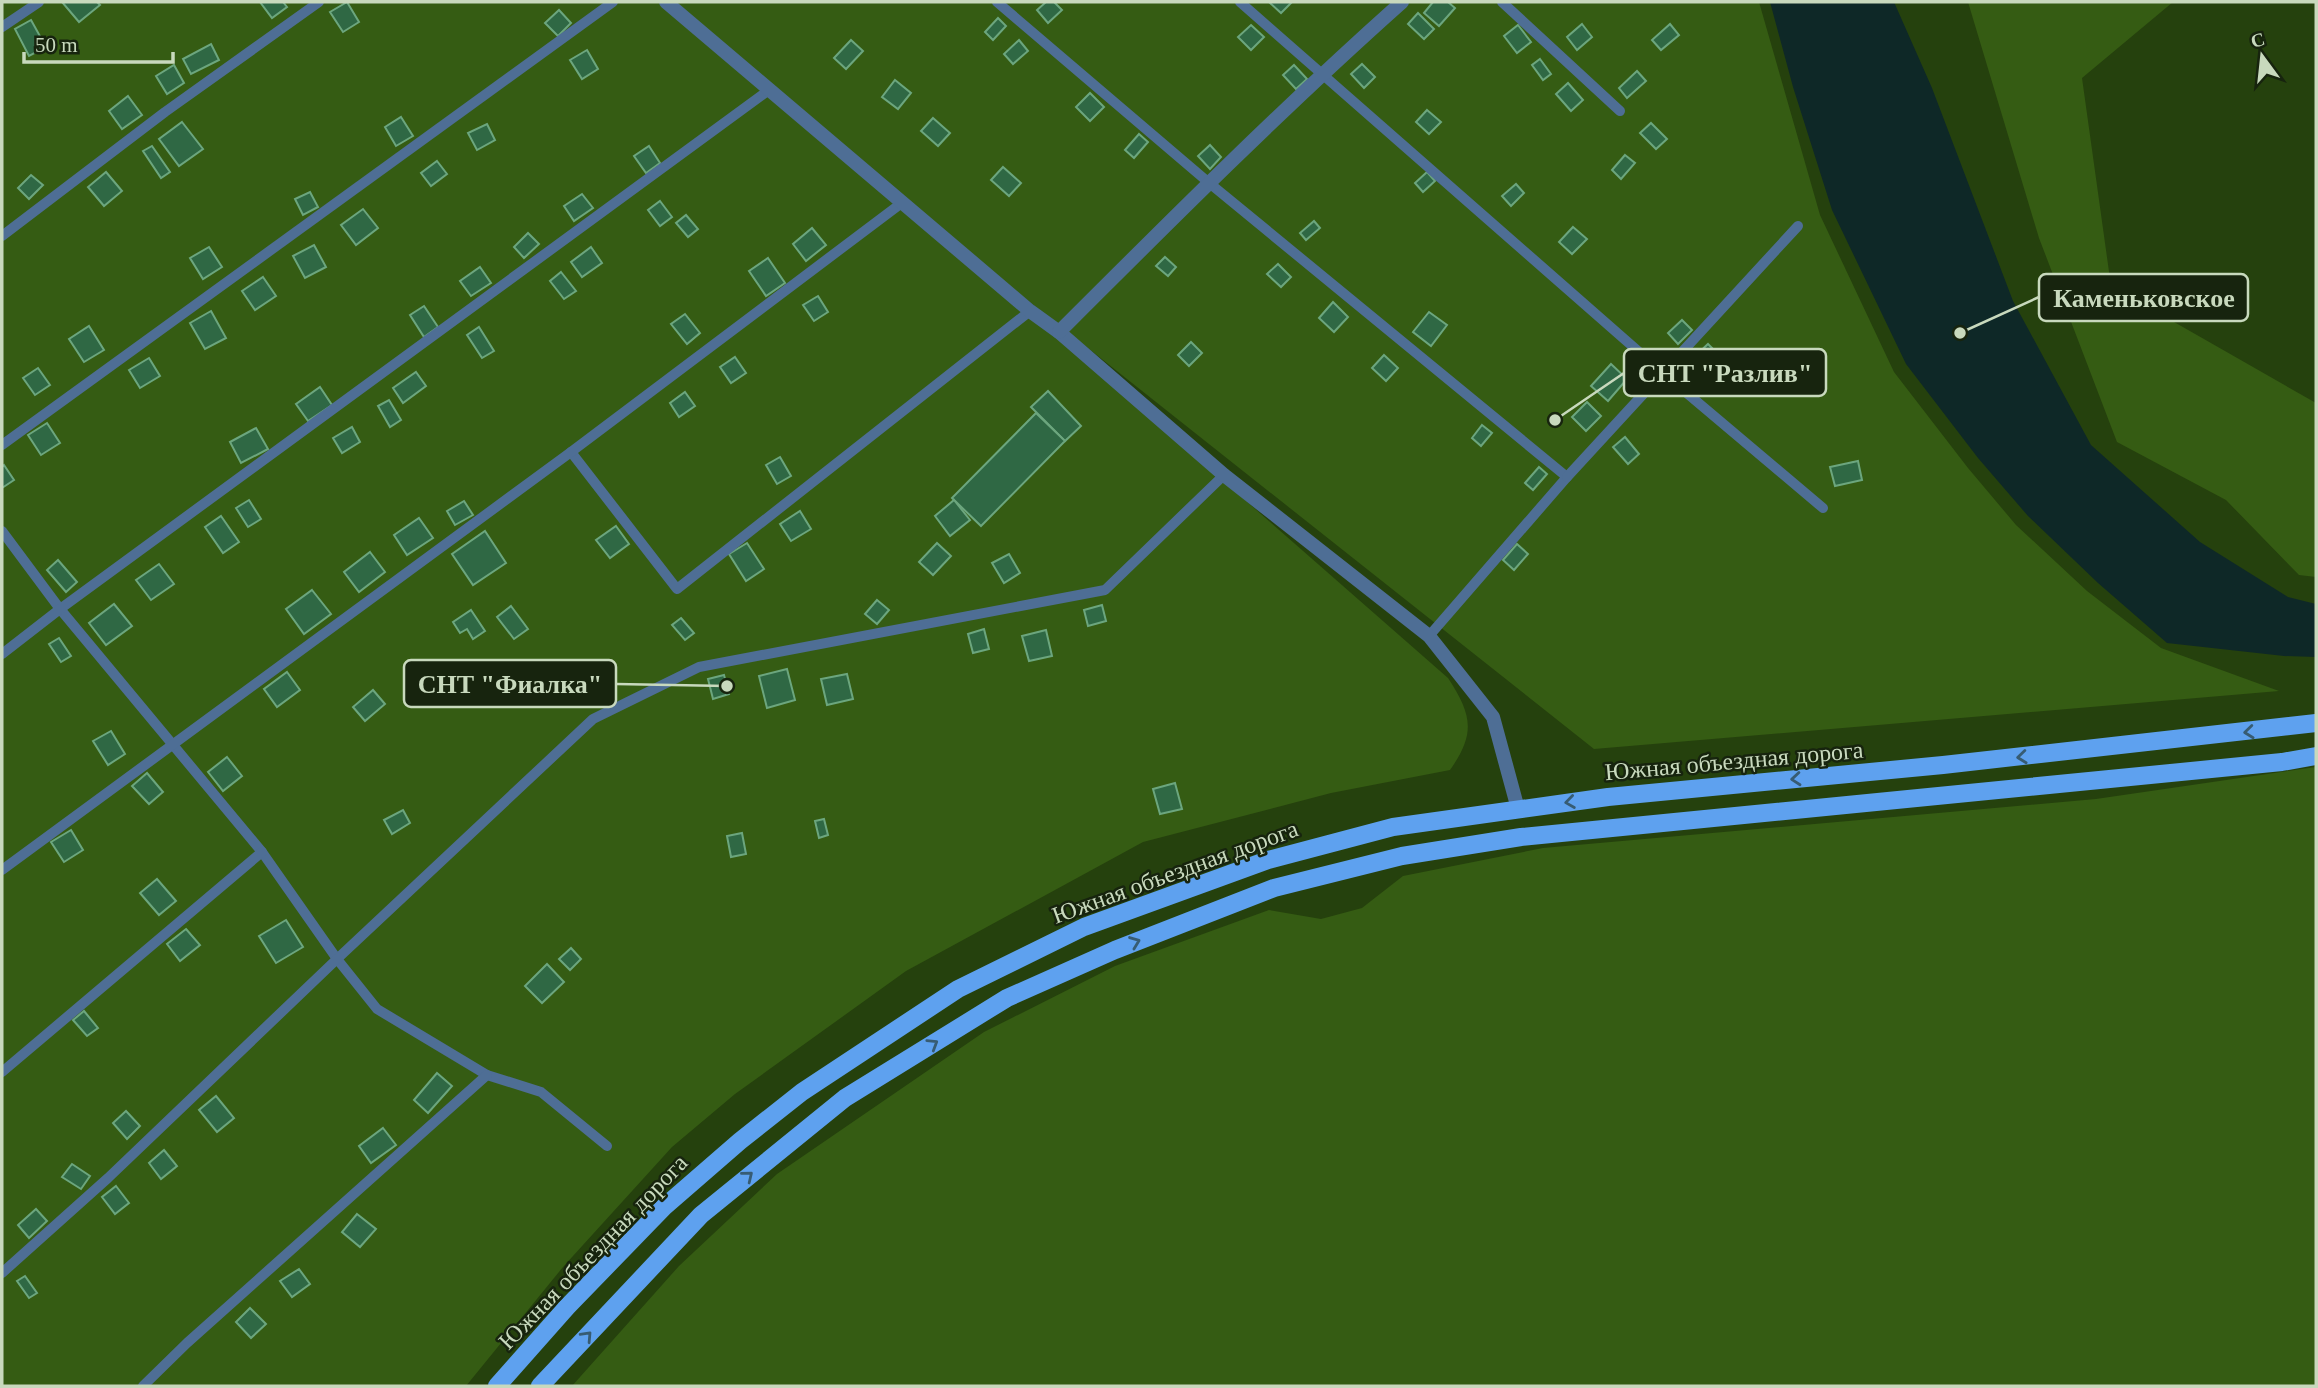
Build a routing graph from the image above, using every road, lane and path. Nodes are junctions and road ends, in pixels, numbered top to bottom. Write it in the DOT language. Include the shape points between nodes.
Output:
graph roads {
  1 [pos="39,2"];
  2 [pos="319,2"];
  3 [pos="613,2"];
  4 [pos="666,2"];
  5 [pos="998,2"];
  6 [pos="1240,2"];
  7 [pos="1402,2"];
  8 [pos="1503,2"];
  9 [pos="2,27"];
  10 [pos="1322,72"];
  11 [pos="769,90"];
  12 [pos="1620,111"];
  13 [pos="1209,182"];
  14 [pos="903,202"];
  15 [pos="1798,226"];
  16 [pos="2,236"];
  17 [pos="1030,311"];
  18 [pos="1059,332"];
  19 [pos="1662,373"];
  20 [pos="2,445"];
  21 [pos="571,452"];
  22 [pos="1224,475"];
  23 [pos="1567,477"];
  24 [pos="1823,508"];
  25 [pos="2,531"];
  26 [pos="60,609"];
  27 [pos="1429,636"];
  28 [pos="2,654"];
  29 [pos="2316,723"];
  30 [pos="172,743"];
  31 [pos="2316,756"];
  32 [pos="1518,809"];
  33 [pos="1489,813"];
  34 [pos="1521,837"];
  35 [pos="1492,841"];
  36 [pos="262,852"];
  37 [pos="2,870"];
  38 [pos="337,959"];
  39 [pos="2,1072"];
  40 [pos="487,1075"];
  41 [pos="607,1146"];
  42 [pos="2,1273"];
  43 [pos="143,1386"];
  44 [pos="497,1386"];
  45 [pos="540,1386"];
  1 -- 9 [label="lane"];
  2 -- 16 [label="lane"];
  3 -- 20 [label="lane"];
  4 -- 11 [label="street"];
  5 -- 13 [label="lane"];
  6 -- 10 [label="lane"];
  7 -- 10 [label="street"];
  8 -- 12 [label="lane"];
  10 -- 13 [label="street"];
  10 -- 19 [label="lane"];
  11 -- 14 [label="street"];
  11 -- 26 [label="lane"];
  13 -- 18 [label="street"];
  13 -- 23 [label="lane"];
  14 -- 17 [label="street"];
  14 -- 21 [label="lane"];
  15 -- 19 [label="lane"];
  17 -- 18 [label="street"];
  17 -- 21 [label="lane" via="677,589"];
  18 -- 22 [label="street"];
  19 -- 23 [label="lane"];
  19 -- 24 [label="lane"];
  21 -- 30 [label="lane"];
  22 -- 27 [label="street"];
  22 -- 38 [label="lane" via="1105,590 699,667 593,719"];
  23 -- 27 [label="lane"];
  25 -- 26 [label="lane"];
  26 -- 28 [label="lane"];
  26 -- 30 [label="lane"];
  27 -- 32 [label="street" via="1493,717"];
  29 -- 32 [label="main road, Южная объездная дорога, one-way"];
  30 -- 36 [label="lane"];
  30 -- 37 [label="lane"];
  31 -- 34 [label="main road, Южная объездная дорога"];
  32 -- 33 [label="main road, Южная объездная дорога"];
  32 -- 34 [label="main road"];
  33 -- 35 [label="main road"];
  33 -- 44 [label="main road, Южная объездная дорога" via="1393,827 1268,860 1084,927 958,989 802,1092 740,1142 664,1208"];
  34 -- 35 [label="main road, Южная объездная дорога"];
  45 -- 35 [label="main road, Южная объездная дорога, one-way" via="701,1215 845,1098 1007,998 1273,888 1402,856"];
  36 -- 38 [label="lane"];
  36 -- 39 [label="lane"];
  38 -- 40 [label="lane" via="377,1009"];
  38 -- 42 [label="lane"];
  40 -- 41 [label="lane" via="541,1092"];
  40 -- 43 [label="lane"];
}
